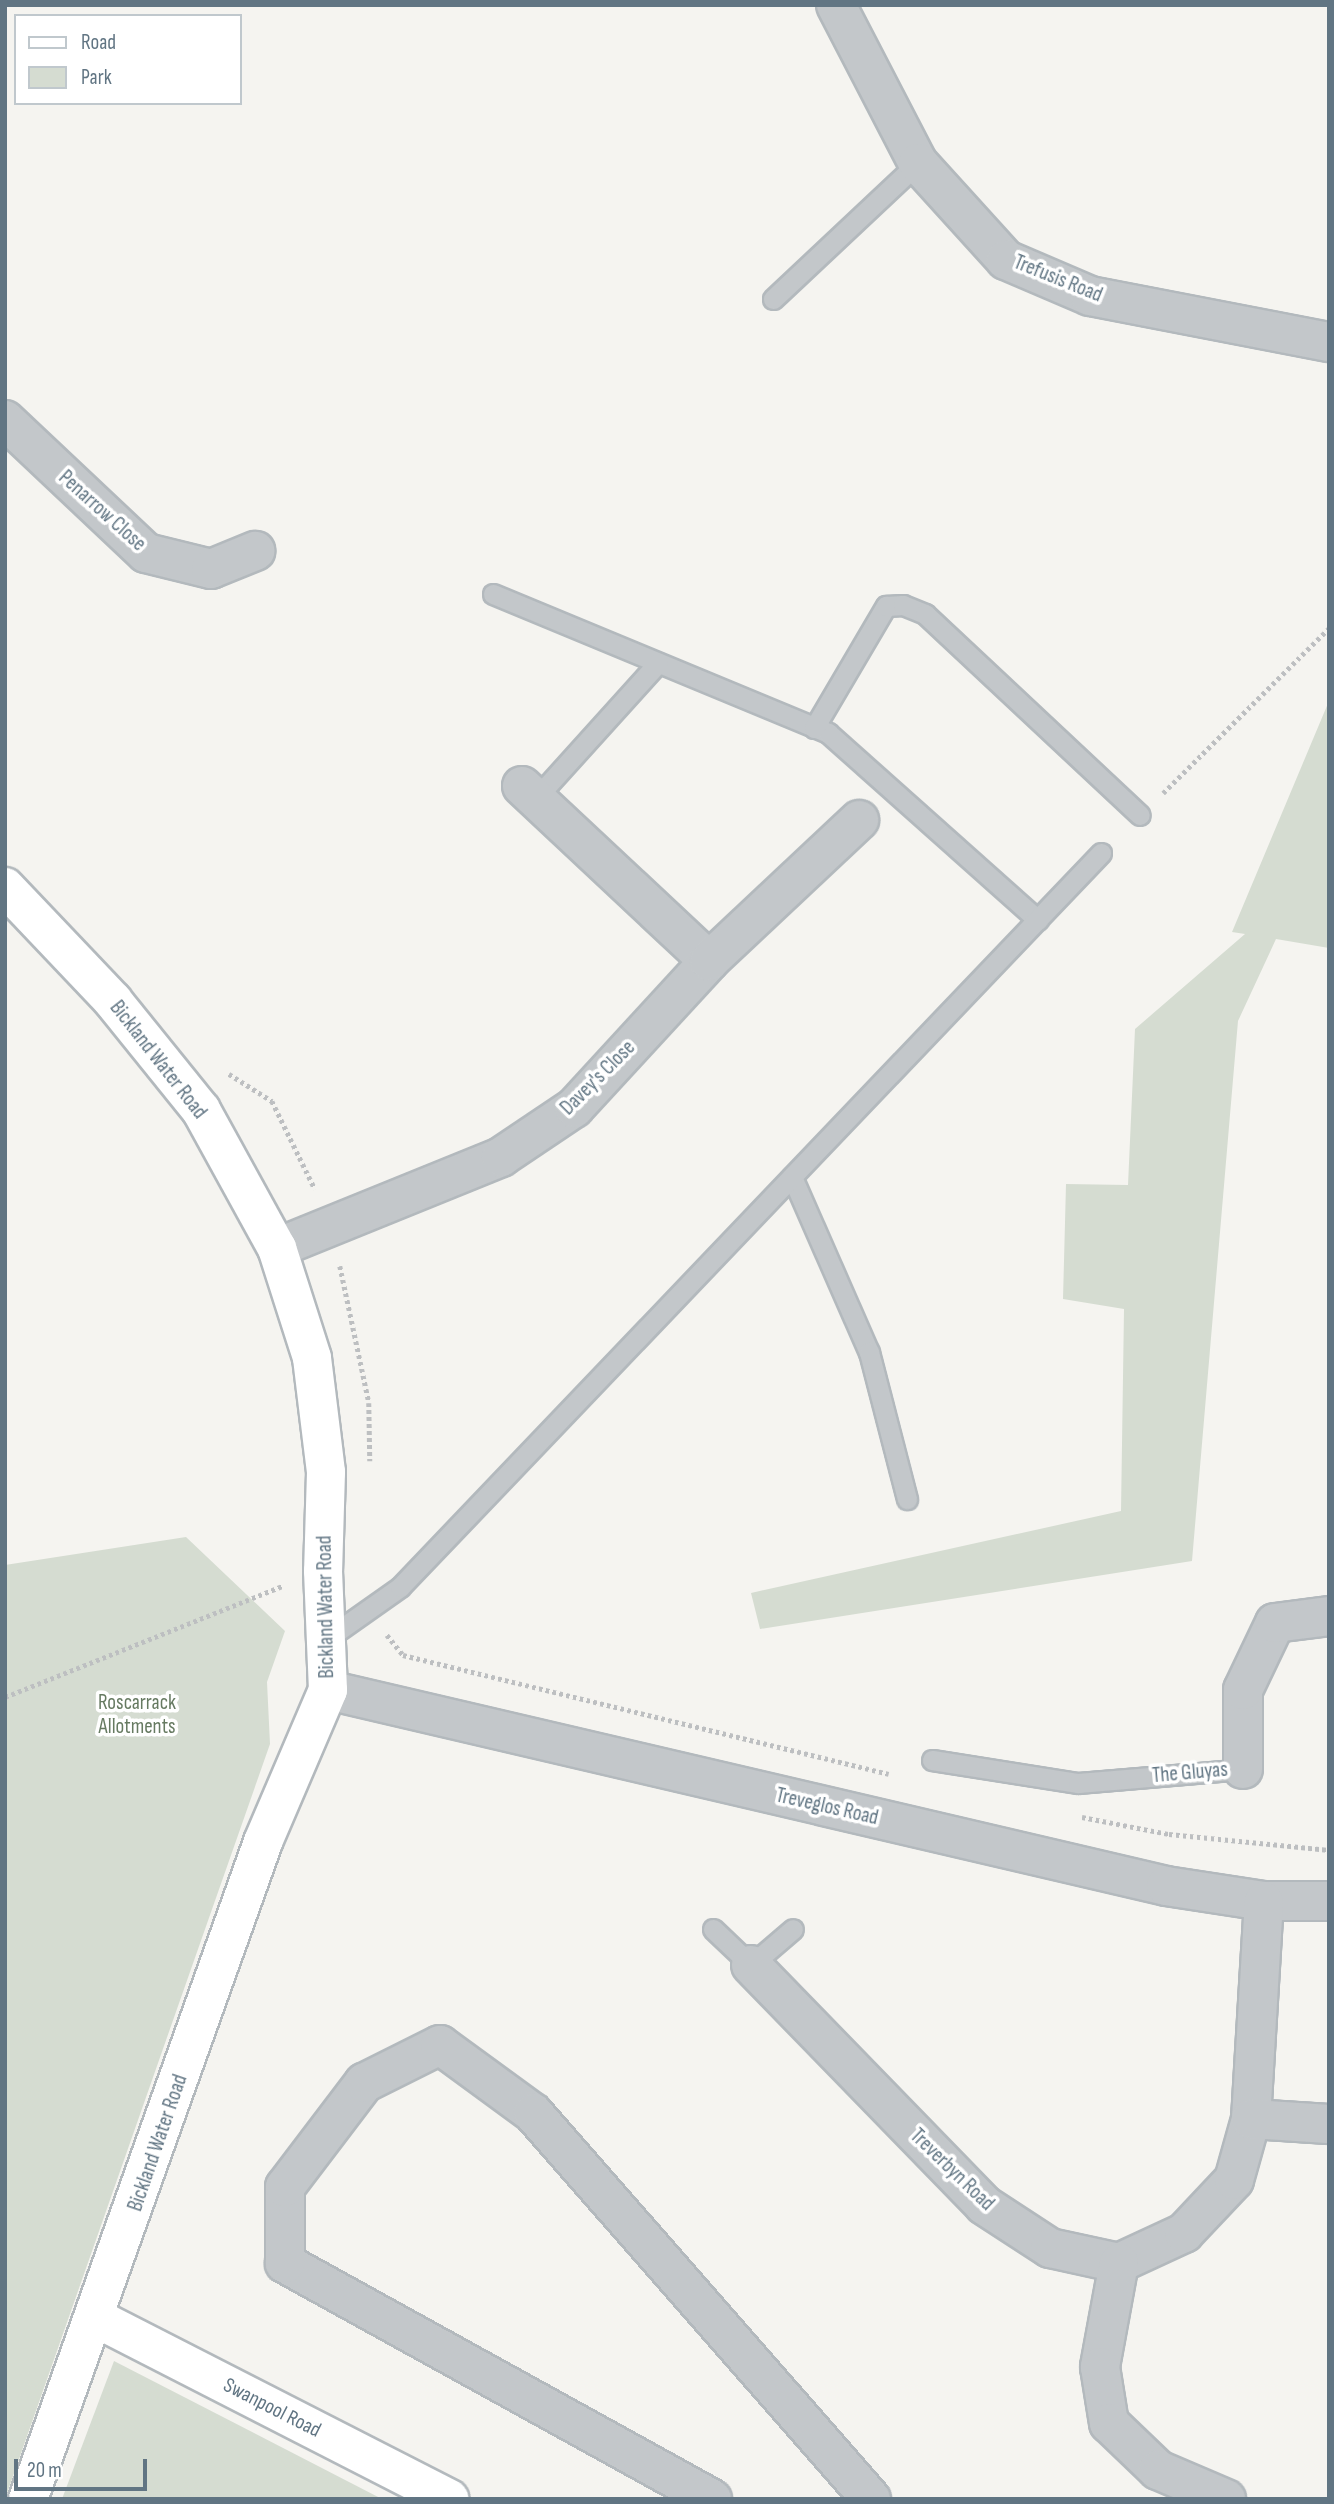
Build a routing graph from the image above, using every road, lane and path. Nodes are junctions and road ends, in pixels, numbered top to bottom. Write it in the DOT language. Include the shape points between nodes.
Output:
graph roads {
  1 [pos="836,5"];
  2 [pos="918,163"];
  3 [pos="773,299"];
  4 [pos="1329,342"];
  5 [pos="5,420"];
  6 [pos="255,551"];
  7 [pos="493,594"];
  8 [pos="1329,628"];
  9 [pos="658,663"];
  10 [pos="814,728"];
  11 [pos="529,792"];
  12 [pos="1140,815"];
  13 [pos="859,820"];
  14 [pos="1101,853"];
  15 [pos="5,887"];
  16 [pos="1038,920"];
  17 [pos="709,961"];
  18 [pos="792,1177"];
  19 [pos="277,1248"];
  20 [pos="907,1499"];
  21 [pos="323,1571"];
  22 [pos="1329,1616"];
  23 [pos="325,1640"];
  24 [pos="403,1655"];
  25 [pos="328,1689"];
  26 [pos="5,1697"];
  27 [pos="932,1760"];
  28 [pos="1243,1769"];
  29 [pos="903,1778"];
  30 [pos="1077,1816"];
  31 [pos="1329,1850"];
  32 [pos="1264,1902"];
  33 [pos="1329,1902"];
  34 [pos="713,1929"];
  35 [pos="793,1929"];
  36 [pos="751,1965"];
  37 [pos="1251,2119"];
  38 [pos="1329,2124"];
  39 [pos="1119,2263"];
  40 [pos="96,2318"];
  41 [pos="28,2499"];
  42 [pos="449,2499"];
  43 [pos="712,2499"];
  44 [pos="871,2499"];
  45 [pos="1226,2499"];
  1 -- 2 [label="street, Trefusis Road"];
  2 -- 3 [label="lane"];
  2 -- 4 [label="street, Trefusis Road" via="1006,260 1090,296"];
  5 -- 6 [label="street, Penarrow Close" via="146,553 211,569"];
  7 -- 9 [label="lane"];
  8 -- 12 [label="path"];
  9 -- 10 [label="lane"];
  9 -- 11 [label="lane"];
  10 -- 12 [label="lane" via="886,606 903,606 925,614"];
  10 -- 16 [label="lane" via="828,733"];
  11 -- 17 [label="street"];
  13 -- 17 [label="street, Davey's Close"];
  14 -- 16 [label="lane"];
  15 -- 19 [label="street, Bickland Water Road" via="113,1001 201,1110"];
  16 -- 18 [label="lane"];
  17 -- 19 [label="street, Davey's Close" via="574,1108 501,1157"];
  18 -- 20 [label="lane" via="869,1352"];
  18 -- 23 [label="lane" via="400,1587"];
  19 -- 21 [label="street, Bickland Water Road" via="312,1358 326,1472"];
  21 -- 23 [label="street, Bickland Water Road"];
  21 -- 26 [label="path"];
  22 -- 28 [label="street, The Gluyas" via="1275,1623 1243,1690"];
  23 -- 25 [label="street, Bickland Water Road"];
  24 -- 29 [label="path"];
  25 -- 32 [label="street, Treveglos Road" via="1166,1886"];
  25 -- 40 [label="street, Bickland Water Road" via="263,1842"];
  27 -- 28 [label="lane, The Gluyas" via="1078,1783"];
  30 -- 31 [label="path" via="1169,1835"];
  32 -- 33 [label="street, Treveglos Road"];
  32 -- 37 [label="street"];
  34 -- 36 [label="lane, Treverbyn Road"];
  35 -- 36 [label="lane"];
  36 -- 39 [label="street, Treverbyn Road" via="984,2205 1050,2248"];
  37 -- 38 [label="street"];
  37 -- 39 [label="street" via="1234,2180 1184,2233"];
  39 -- 45 [label="street" via="1100,2367 1109,2423 1158,2470"];
  40 -- 41 [label="street, Bickland Water Road"];
  40 -- 42 [label="street, Swanpool Road"];
  43 -- 44 [label="street" via="285,2263 285,2187 364,2083 440,2045 533,2113"];
}
